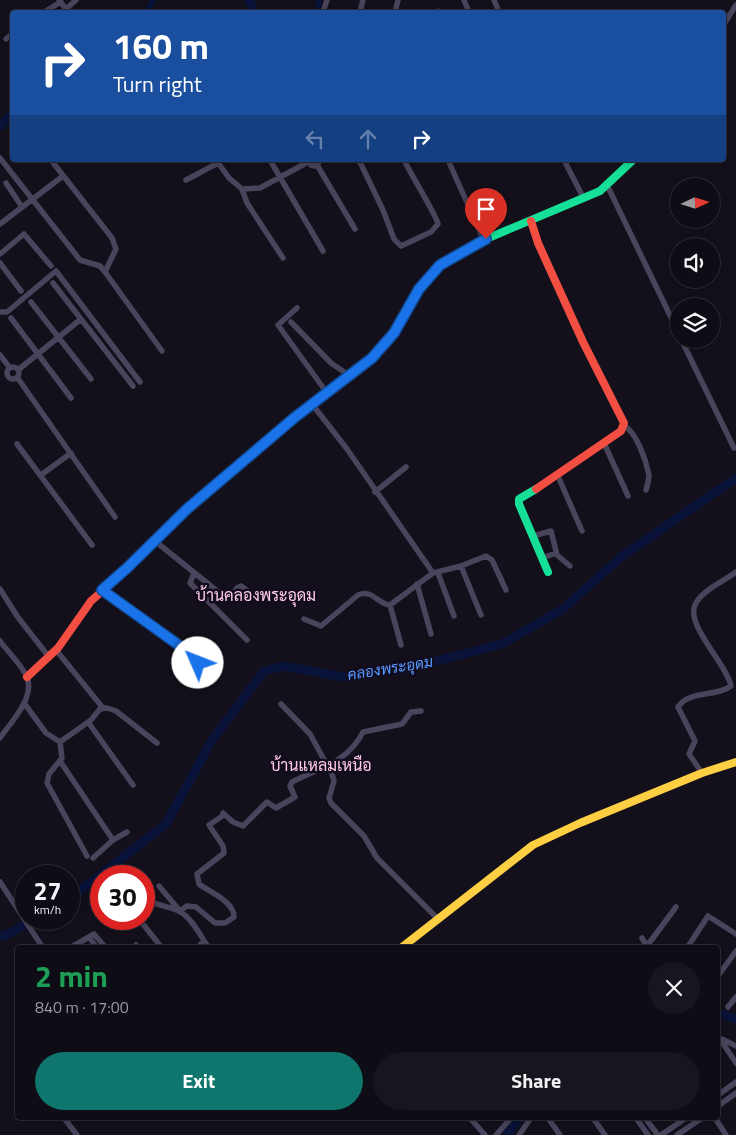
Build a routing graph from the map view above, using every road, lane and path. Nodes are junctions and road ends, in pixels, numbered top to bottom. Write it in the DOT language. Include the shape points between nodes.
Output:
graph roads {
  1 [pos="76,0"];
  2 [pos="60,1"];
  3 [pos="736,5"];
  4 [pos="47,10"];
  5 [pos="68,10"];
  6 [pos="726,21"];
  7 [pos="10,35"];
  8 [pos="6,38"];
  9 [pos="0,158"];
  10 [pos="52,162"];
  11 [pos="215,162"];
  12 [pos="218,162"];
  13 [pos="271,162"];
  14 [pos="306,162"];
  15 [pos="360,162"];
  16 [pos="405,162"];
  17 [pos="449,162"];
  18 [pos="565,162"];
  19 [pos="631,162"];
  20 [pos="319,163"];
  21 [pos="63,176"];
  22 [pos="279,179"];
  23 [pos="186,180"];
  24 [pos="6,183"];
  25 [pos="607,185"];
  26 [pos="242,190"];
  27 [pos="31,199"];
  28 [pos="584,199"];
  29 [pos="22,206"];
  30 [pos="531,221"];
  31 [pos="0,224"];
  32 [pos="355,229"];
  33 [pos="481,234"];
  34 [pos="323,251"];
  35 [pos="0,254"];
  36 [pos="283,258"];
  37 [pos="0,263"];
  38 [pos="51,266"];
  39 [pos="105,272"];
  40 [pos="52,283"];
  41 [pos="21,291"];
  42 [pos="31,302"];
  43 [pos="297,308"];
  44 [pos="0,312"];
  45 [pos="670,315"];
  46 [pos="11,318"];
  47 [pos="81,319"];
  48 [pos="291,322"];
  49 [pos="58,337"];
  50 [pos="685,348"];
  51 [pos="162,351"];
  52 [pos="37,354"];
  53 [pos="0,355"];
  54 [pos="10,368"];
  55 [pos="18,370"];
  56 [pos="350,376"];
  57 [pos="17,377"];
  58 [pos="91,379"];
  59 [pos="140,382"];
  60 [pos="133,386"];
  61 [pos="327,393"];
  62 [pos="71,398"];
  63 [pos="312,404"];
  64 [pos="625,426"];
  65 [pos="604,443"];
  66 [pos="17,444"];
  67 [pos="734,448"];
  68 [pos="71,453"];
  69 [pos="406,467"];
  70 [pos="557,474"];
  71 [pos="41,475"];
  72 [pos="646,490"];
  73 [pos="376,492"];
  74 [pos="628,496"];
  75 [pos="116,517"];
  76 [pos="582,531"];
  77 [pos="533,536"];
  78 [pos="155,540"];
  79 [pos="92,545"];
  80 [pos="556,553"];
  81 [pos="542,558"];
  82 [pos="461,566"];
  83 [pos="570,566"];
  84 [pos="548,572"];
  85 [pos="736,572"];
  86 [pos="194,573"];
  87 [pos="436,573"];
  88 [pos="417,584"];
  89 [pos="0,589"];
  90 [pos="102,590"];
  91 [pos="506,590"];
  92 [pos="259,599"];
  93 [pos="390,605"];
  94 [pos="481,615"];
  95 [pos="454,616"];
  96 [pos="304,619"];
  97 [pos="431,634"];
  98 [pos="247,640"];
  99 [pos="0,641"];
  100 [pos="401,645"];
  101 [pos="56,650"];
  102 [pos="49,657"];
  103 [pos="198,663"];
  104 [pos="27,677"];
  105 [pos="24,703"];
  106 [pos="281,704"];
  107 [pos="103,708"];
  108 [pos="421,711"];
  109 [pos="88,722"];
  110 [pos="0,738"];
  111 [pos="60,742"];
  112 [pos="157,743"];
  113 [pos="60,761"];
  114 [pos="736,762"];
  115 [pos="326,767"];
  116 [pos="702,773"];
  117 [pos="133,785"];
  118 [pos="127,832"];
  119 [pos="113,840"];
  120 [pos="0,882"];
  121 [pos="159,886"];
  122 [pos="155,904"];
  123 [pos="676,907"];
  124 [pos="180,911"];
  125 [pos="438,919"];
  126 [pos="148,930"];
  127 [pos="736,934"];
  128 [pos="89,937"];
  129 [pos="642,938"];
  130 [pos="204,941"];
  131 [pos="41,945"];
  132 [pos="75,945"];
  133 [pos="94,945"];
  134 [pos="104,945"];
  135 [pos="160,945"];
  136 [pos="200,945"];
  137 [pos="207,945"];
  138 [pos="405,945"];
  139 [pos="647,945"];
  140 [pos="649,945"];
  141 [pos="690,945"];
  142 [pos="736,951"];
  143 [pos="720,973"];
  144 [pos="736,997"];
  145 [pos="728,1007"];
  146 [pos="720,1038"];
  147 [pos="720,1039"];
  148 [pos="736,1046"];
  149 [pos="736,1063"];
  150 [pos="736,1082"];
  151 [pos="736,1093"];
  152 [pos="720,1094"];
  153 [pos="720,1105"];
  154 [pos="66,1120"];
  155 [pos="472,1120"];
  156 [pos="509,1120"];
  157 [pos="530,1120"];
  158 [pos="549,1120"];
  159 [pos="594,1120"];
  160 [pos="637,1120"];
  161 [pos="647,1120"];
  162 [pos="683,1120"];
  163 [pos="699,1120"];
  164 [pos="716,1120"];
  165 [pos="77,1135"];
  166 [pos="485,1135"];
  167 [pos="496,1135"];
  168 [pos="519,1135"];
  169 [pos="560,1135"];
  170 [pos="605,1135"];
  171 [pos="648,1135"];
  172 [pos="660,1135"];
  173 [pos="677,1135"];
  174 [pos="726,1135"];
  1 -- 5 [label="street"];
  2 -- 4 [label="street"];
  3 -- 6 [label="street"];
  7 -- 8 [label="street"];
  9 -- 27 [label="street"];
  10 -- 21 [label="street"];
  11 -- 23 [label="street"];
  12 -- 26 [label="street"];
  13 -- 22 [label="street"];
  14 -- 22 [label="street"];
  15 -- 16 [label="street" via="394,239 401,246 431,232 438,221"];
  17 -- 33 [label="street"];
  18 -- 28 [label="street"];
  19 -- 25 [label="street"];
  20 -- 32 [label="street"];
  21 -- 27 [label="street"];
  21 -- 39 [label="street" via="112,238 116,249"];
  22 -- 26 [label="street" via="260,188"];
  22 -- 34 [label="street"];
  24 -- 29 [label="street"];
  25 -- 28 [label="street"];
  25 -- 45 [label="street"];
  26 -- 36 [label="street"];
  27 -- 29 [label="street"];
  27 -- 39 [label="street" via="80,260 100,266"];
  28 -- 30 [label="street"];
  29 -- 31 [label="street"];
  30 -- 56 [label="street" via="472,246 440,265 419,289 384,346"];
  30 -- 64 [label="street" via="538,244"];
  35 -- 38 [label="street" via="24,234"];
  37 -- 41 [label="street"];
  39 -- 51 [label="street"];
  40 -- 47 [label="street"];
  42 -- 49 [label="street"];
  43 -- 61 [label="street" via="278,324"];
  44 -- 59 [label="street" via="7,312 56,271"];
  46 -- 52 [label="street"];
  47 -- 49 [label="street"];
  47 -- 60 [label="street"];
  48 -- 56 [label="street"];
  49 -- 52 [label="street"];
  49 -- 58 [label="street"];
  50 -- 67 [label="street"];
  52 -- 55 [label="street"];
  52 -- 62 [label="street"];
  53 -- 54 [label="street"];
  54 -- 55 [label="street"];
  54 -- 57 [label="street" via="8,376"];
  55 -- 57 [label="street"];
  56 -- 61 [label="street"];
  57 -- 68 [label="street"];
  61 -- 63 [label="street"];
  63 -- 73 [label="street"];
  63 -- 78 [label="street"];
  64 -- 65 [label="street"];
  64 -- 72 [label="street" via="630,430 648,474"];
  65 -- 70 [label="street"];
  65 -- 74 [label="street"];
  66 -- 71 [label="street"];
  68 -- 71 [label="street"];
  68 -- 75 [label="street"];
  69 -- 73 [label="street"];
  70 -- 76 [label="street"];
  70 -- 77 [label="street" via="519,499"];
  71 -- 79 [label="street"];
  73 -- 87 [label="street"];
  77 -- 80 [label="street" via="550,531"];
  77 -- 81 [label="street"];
  78 -- 86 [label="street"];
  78 -- 90 [label="street"];
  80 -- 81 [label="street"];
  80 -- 83 [label="street"];
  81 -- 84 [label="street"];
  82 -- 87 [label="street"];
  82 -- 91 [label="street" via="488,556"];
  82 -- 94 [label="street"];
  85 -- 116 [label="street" via="700,597 693,609 695,622 731,686 702,694 678,707 695,741 689,754"];
  86 -- 92 [label="street" via="227,599 239,586"];
  86 -- 98 [label="street" via="190,583"];
  87 -- 88 [label="street"];
  87 -- 95 [label="street"];
  88 -- 93 [label="street"];
  88 -- 97 [label="street"];
  89 -- 102 [label="street"];
  90 -- 101 [label="street"];
  90 -- 103 [label="street" via="187,651"];
  93 -- 96 [label="street" via="365,593 358,595 321,626"];
  93 -- 100 [label="street"];
  99 -- 104 [label="street"];
  101 -- 102 [label="street"];
  101 -- 107 [label="street"];
  102 -- 104 [label="street"];
  104 -- 105 [label="street"];
  105 -- 110 [label="street"];
  105 -- 111 [label="street" via="46,733"];
  106 -- 115 [label="street" via="310,734"];
  107 -- 109 [label="street"];
  107 -- 112 [label="street" via="116,711"];
  108 -- 115 [label="street" via="411,712 402,724 363,732 354,748"];
  109 -- 111 [label="street"];
  109 -- 117 [label="street"];
  111 -- 113 [label="street" via="63,752"];
  113 -- 119 [label="street"];
  113 -- 119 [label="street" via="46,783 90,857"];
  114 -- 116 [label="street"];
  115 -- 124 [label="street" via="292,782 290,787 296,796 293,799 276,808 267,802 245,825 222,815 209,825 224,853 197,874 197,878 199,884 229,905 234,916 225,923 215,923 196,906 187,906"];
  115 -- 125 [label="street" via="334,782 329,792 331,803 364,836 377,858"];
  116 -- 125 [label="street" via="533,845"];
  118 -- 119 [label="street"];
  120 -- 131 [label="street"];
  121 -- 124 [label="street"];
  122 -- 124 [label="street"];
  123 -- 140 [label="street"];
  124 -- 130 [label="street"];
  125 -- 138 [label="street"];
  126 -- 135 [label="street"];
  127 -- 141 [label="street" via="708,916"];
  128 -- 132 [label="street"];
  128 -- 133 [label="street"];
  128 -- 134 [label="street" via="96,934"];
  129 -- 139 [label="street"];
  130 -- 136 [label="street"];
  130 -- 137 [label="street"];
  142 -- 143 [label="street"];
  144 -- 145 [label="street"];
  146 -- 148 [label="street"];
  147 -- 149 [label="street"];
  150 -- 152 [label="street"];
  151 -- 153 [label="street"];
  154 -- 165 [label="street"];
  155 -- 166 [label="street"];
  156 -- 167 [label="street"];
  157 -- 168 [label="street"];
  158 -- 169 [label="street"];
  159 -- 170 [label="street"];
  160 -- 171 [label="street"];
  161 -- 172 [label="street"];
  162 -- 172 [label="street"];
  163 -- 173 [label="street"];
  164 -- 174 [label="street"];
}
